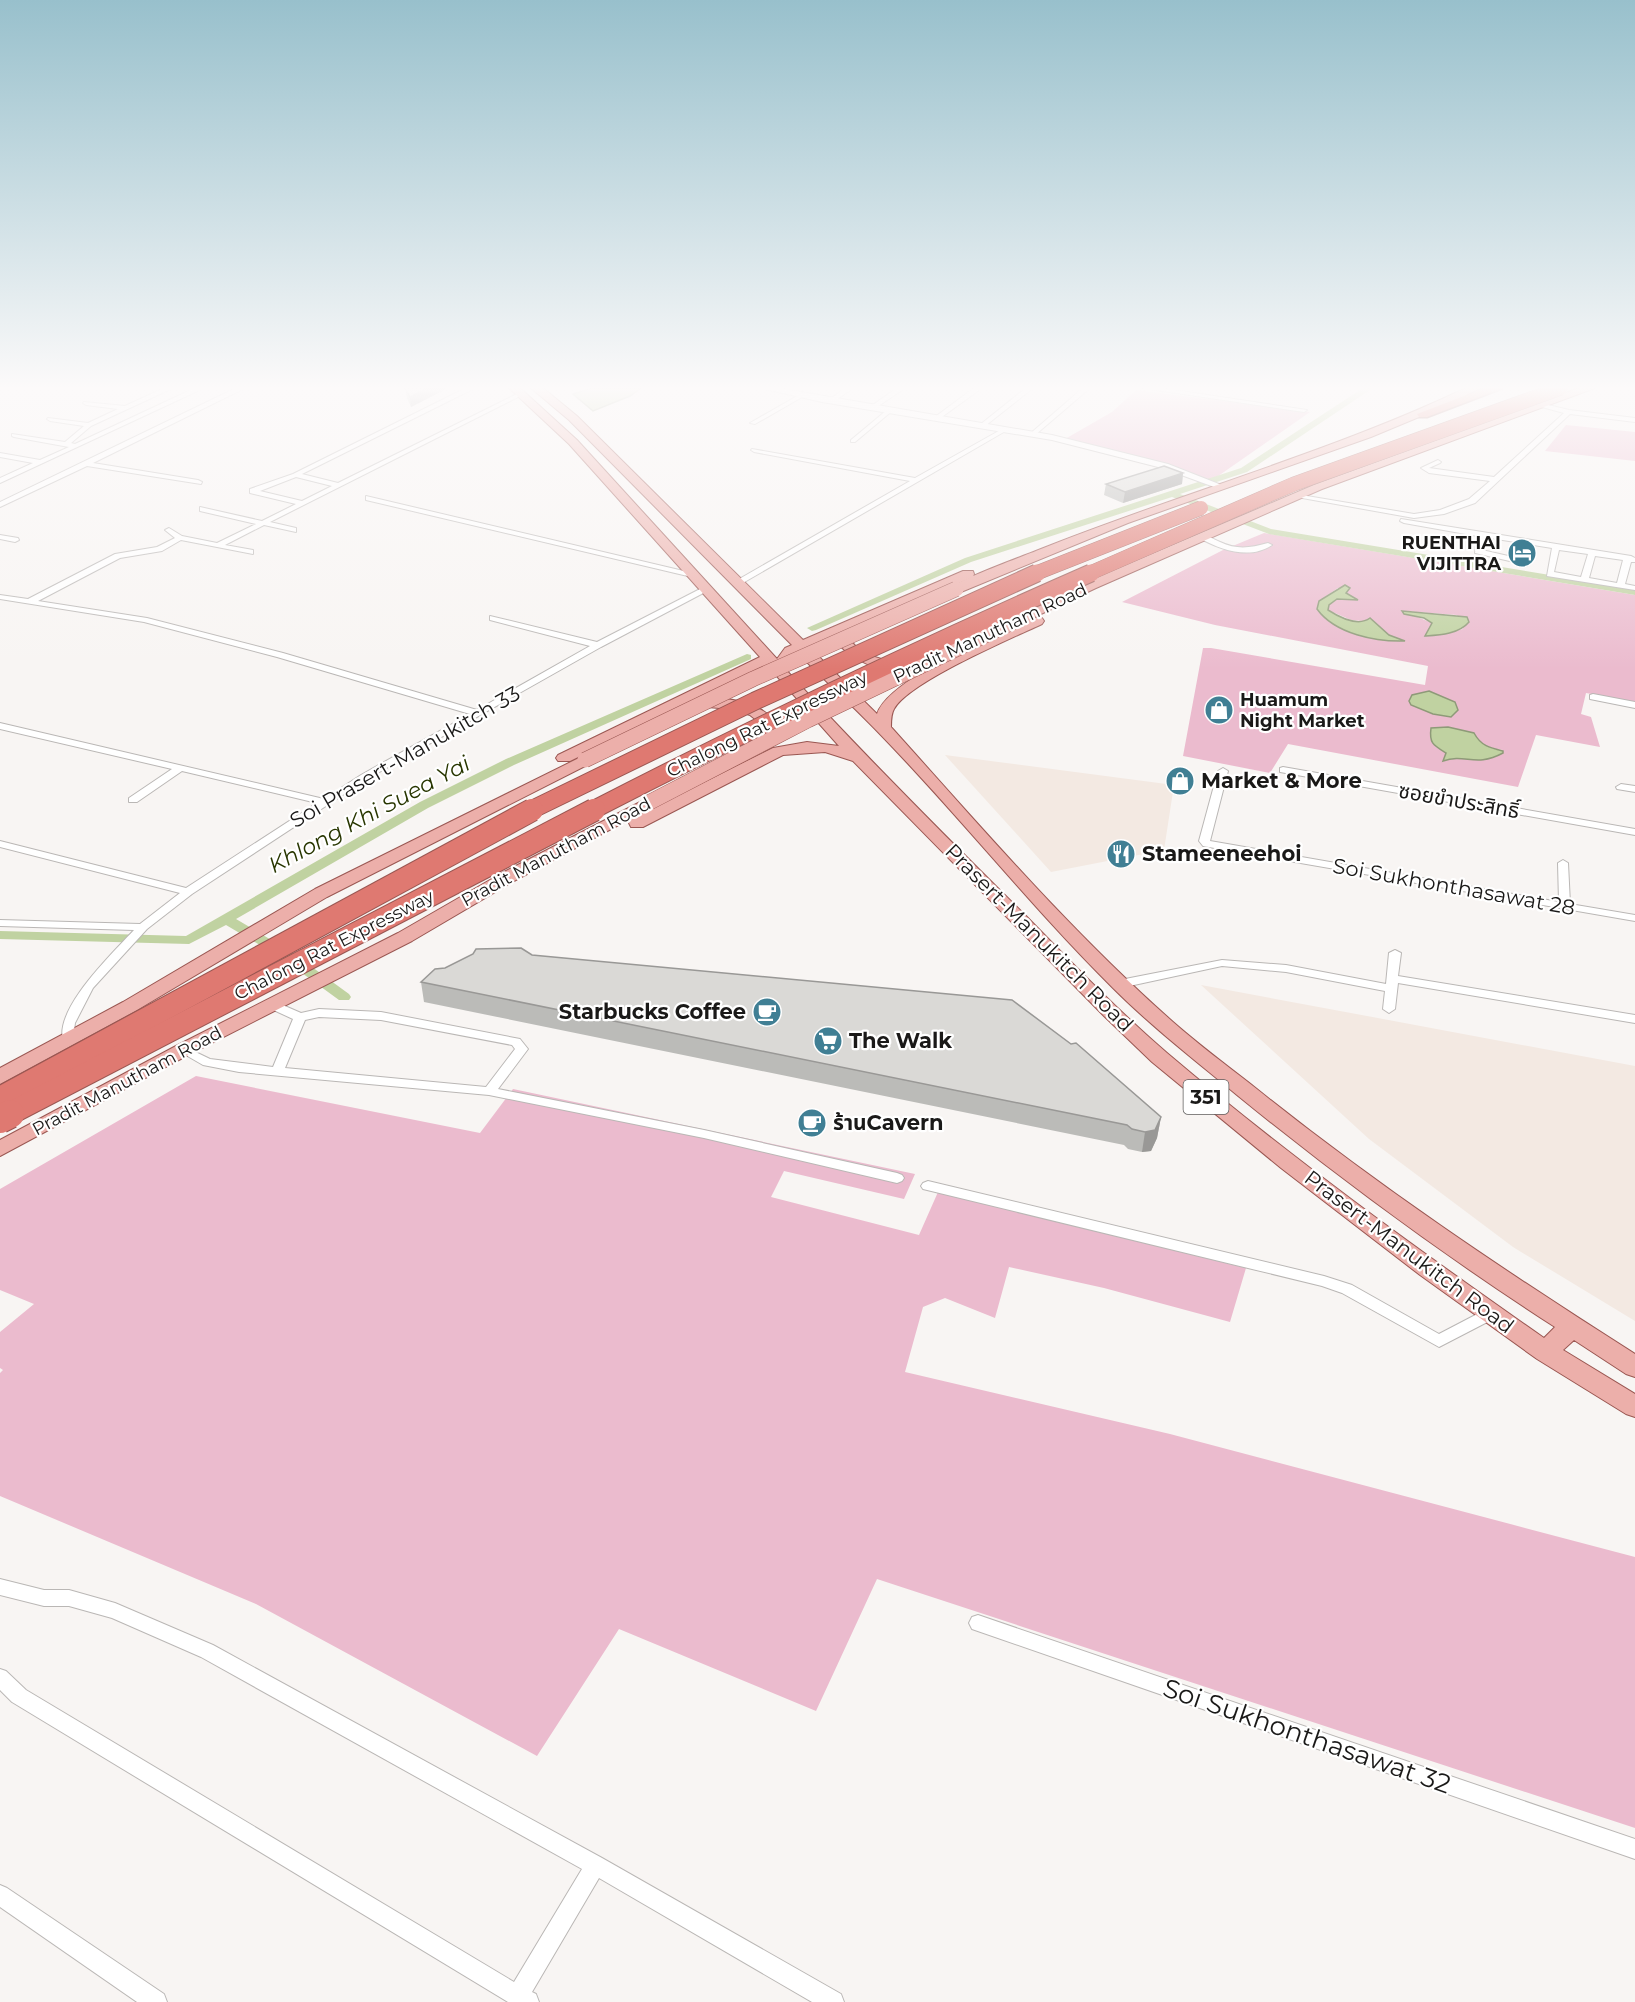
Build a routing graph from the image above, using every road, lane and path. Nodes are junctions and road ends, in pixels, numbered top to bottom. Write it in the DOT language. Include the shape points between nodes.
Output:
graph roads {
  1 [pos="51,481"];
  2 [pos="194,481"];
  3 [pos="278,481"];
  4 [pos="323,481"];
  5 [pos="346,481"];
  6 [pos="608,481"];
  7 [pos="635,481"];
  8 [pos="914,481"];
  9 [pos="1208,481"];
  10 [pos="1218,481"];
  11 [pos="1277,481"];
  12 [pos="1301,481"];
  13 [pos="1332,481"];
  14 [pos="1492,481"];
  15 [pos="198,482"];
  16 [pos="1213,483"];
  17 [pos="339,485"];
  18 [pos="1295,496"];
  19 [pos="369,498"];
  20 [pos="302,503"];
  21 [pos="0,505"];
  22 [pos="203,509"];
  23 [pos="1400,514"];
  24 [pos="262,523"];
  25 [pos="1111,526"];
  26 [pos="169,530"];
  27 [pos="293,530"];
  28 [pos="1481,535"];
  29 [pos="0,537"];
  30 [pos="1204,537"];
  31 [pos="180,538"];
  32 [pos="15,540"];
  33 [pos="218,546"];
  34 [pos="1268,546"];
  35 [pos="1556,547"];
  36 [pos="250,552"];
  37 [pos="1592,553"];
  38 [pos="1162,556"];
  39 [pos="1631,559"];
  40 [pos="1514,560"];
  41 [pos="692,575"];
  42 [pos="1584,580"];
  43 [pos="738,582"];
  44 [pos="1620,586"];
  45 [pos="1635,588"];
  46 [pos="705,590"];
  47 [pos="0,597"];
  48 [pos="31,601"];
  49 [pos="493,618"];
  50 [pos="847,626"];
  51 [pos="598,645"];
  52 [pos="801,645"];
  53 [pos="768,659"];
  54 [pos="948,665"];
  55 [pos="780,673"];
  56 [pos="843,691"];
  57 [pos="1593,697"];
  58 [pos="1635,705"];
  59 [pos="659,712"];
  60 [pos="478,713"];
  61 [pos="822,720"];
  62 [pos="0,726"];
  63 [pos="884,728"];
  64 [pos="773,754"];
  65 [pos="864,764"];
  66 [pos="180,768"];
  67 [pos="1283,770"];
  68 [pos="1223,771"];
  69 [pos="1621,787"];
  70 [pos="1635,789"];
  71 [pos="133,800"];
  72 [pos="325,802"];
  73 [pos="1635,832"];
  74 [pos="0,843"];
  75 [pos="1563,863"];
  76 [pos="188,892"];
  77 [pos="321,893"];
  78 [pos="1565,906"];
  79 [pos="1635,918"];
  80 [pos="0,923"];
  81 [pos="143,927"];
  82 [pos="405,937"];
  83 [pos="1395,953"];
  84 [pos="1120,984"];
  85 [pos="1392,984"];
  86 [pos="272,1004"];
  87 [pos="1389,1009"];
  88 [pos="300,1017"];
  89 [pos="1635,1019"];
  90 [pos="68,1040"];
  91 [pos="183,1050"];
  92 [pos="277,1072"];
  93 [pos="0,1077"];
  94 [pos="489,1091"];
  95 [pos="0,1098"];
  96 [pos="0,1119"];
  97 [pos="0,1149"];
  98 [pos="897,1178"];
  99 [pos="928,1186"];
  100 [pos="1490,1314"];
  101 [pos="1571,1327"];
  102 [pos="1546,1352"];
  103 [pos="1635,1367"];
  104 [pos="1635,1407"];
  105 [pos="0,1587"];
  106 [pos="978,1623"];
  107 [pos="0,1677"];
  108 [pos="1635,1849"];
  109 [pos="595,1865"];
  110 [pos="0,1895"];
  111 [pos="523,1999"];
  112 [pos="156,2002"];
  113 [pos="833,2002"];
  1 -- 21 [label="street"];
  2 -- 15 [label="street"];
  3 -- 20 [label="street" via="253,491"];
  4 -- 17 [label="street"];
  5 -- 17 [label="street"];
  6 -- 41 [label="main road, Prasert-Manukitch Road / 351"];
  7 -- 43 [label="main road, Prasert-Manukitch Road / 351"];
  8 -- 43 [label="street"];
  9 -- 16 [label="street"];
  10 -- 16 [label="main road"];
  11 -- 95 [label="highway, Chalong Rat Expressway, bridge" via="1121,538 980,597 706,723 452,852"];
  12 -- 96 [label="highway, Chalong Rat Expressway, bridge" via="928,645 719,745"];
  13 -- 18 [label="main road, Pradit Manutham Road"];
  14 -- 23 [label="street" via="1461,506 1428,515"];
  16 -- 25 [label="main road" via="1185,499"];
  17 -- 20 [label="street"];
  18 -- 23 [label="street"];
  18 -- 30 [label="main road, Pradit Manutham Road"];
  19 -- 41 [label="street"];
  20 -- 24 [label="street"];
  22 -- 24 [label="street"];
  23 -- 28 [label="street" via="1400,520 1407,522"];
  24 -- 27 [label="street"];
  24 -- 33 [label="street"];
  25 -- 50 [label="main road" via="1041,546 969,573"];
  25 -- 77 [label="main road, bridge" via="753,679"];
  26 -- 31 [label="street"];
  28 -- 35 [label="street"];
  28 -- 40 [label="street" via="1481,553"];
  29 -- 32 [label="street"];
  30 -- 34 [label="street" via="1236,550"];
  30 -- 38 [label="main road, Pradit Manutham Road"];
  31 -- 33 [label="street"];
  31 -- 48 [label="street" via="159,549 118,556"];
  33 -- 36 [label="street"];
  35 -- 37 [label="street"];
  35 -- 42 [label="street" via="1550,574"];
  37 -- 39 [label="street"];
  37 -- 42 [label="street"];
  38 -- 54 [label="main road"];
  38 -- 82 [label="main road, Pradit Manutham Road, bridge" via="1090,585 808,720 508,877"];
  39 -- 44 [label="street"];
  41 -- 46 [label="main road, Prasert-Manukitch Road / 351"];
  42 -- 44 [label="street"];
  43 -- 52 [label="main road, Prasert-Manukitch Road / 351"];
  44 -- 45 [label="street"];
  46 -- 51 [label="street, Soi Prasert-Manukitch 33"];
  46 -- 53 [label="main road, Prasert-Manukitch Road / 351"];
  47 -- 48 [label="street"];
  48 -- 60 [label="street" via="144,620 205,635"];
  49 -- 51 [label="street"];
  50 -- 52 [label="main road"];
  50 -- 54 [label="main road" via="840,635 842,641 865,657 916,669"];
  51 -- 60 [label="street, Soi Prasert-Manukitch 33"];
  52 -- 55 [label="main road" via="784,658"];
  52 -- 56 [label="main road, Prasert-Manukitch Road / 351"];
  53 -- 55 [label="main road, Prasert-Manukitch Road / 351"];
  53 -- 59 [label="main road"];
  54 -- 63 [label="main road" via="897,694 886,708"];
  55 -- 61 [label="main road, Prasert-Manukitch Road / 351"];
  56 -- 61 [label="main road" via="841,700"];
  56 -- 63 [label="main road, Prasert-Manukitch Road / 351"];
  57 -- 58 [label="street"];
  59 -- 64 [label="main road" via="697,702 748,709 773,726 777,734"];
  59 -- 77 [label="main road" via="435,824"];
  60 -- 72 [label="street, Soi Prasert-Manukitch 33"];
  61 -- 64 [label="main road"];
  61 -- 65 [label="main road, Prasert-Manukitch Road / 351"];
  62 -- 66 [label="street"];
  63 -- 84 [label="main road, Prasert-Manukitch Road / 351" via="1018,878"];
  64 -- 65 [label="main road" via="803,746 832,747"];
  64 -- 82 [label="main road" via="553,867"];
  65 -- 100 [label="main road, Prasert-Manukitch Road / 351" via="1159,1057 1289,1163"];
  66 -- 71 [label="street"];
  66 -- 72 [label="street"];
  67 -- 73 [label="street, ซอยขำประสิทธิ์"];
  68 -- 78 [label="street, Soi Sukhonthasawat 28" via="1204,841 1207,844"];
  69 -- 70 [label="street"];
  72 -- 76 [label="street, Soi Prasert-Manukitch 33"];
  74 -- 76 [label="street"];
  75 -- 78 [label="street"];
  76 -- 81 [label="street, Soi Prasert-Manukitch 33"];
  77 -- 90 [label="main road"];
  78 -- 79 [label="street, Soi Sukhonthasawat 28"];
  80 -- 81 [label="street"];
  81 -- 90 [label="street, Soi Prasert-Manukitch 33" via="88,987 69,1023"];
  82 -- 86 [label="main road, Pradit Manutham Road"];
  83 -- 85 [label="street"];
  84 -- 85 [label="street" via="1222,963 1264,965"];
  84 -- 101 [label="main road, Prasert-Manukitch Road / 351" via="1294,1131 1485,1270"];
  85 -- 87 [label="street"];
  85 -- 89 [label="street"];
  86 -- 88 [label="street"];
  86 -- 91 [label="main road, Pradit Manutham Road"];
  88 -- 92 [label="street"];
  88 -- 94 [label="street" via="319,1013 381,1016 516,1042 522,1049"];
  90 -- 93 [label="main road"];
  91 -- 92 [label="street" via="219,1065"];
  91 -- 97 [label="main road, Pradit Manutham Road"];
  92 -- 94 [label="street"];
  94 -- 98 [label="street"];
  99 -- 100 [label="street" via="1324,1281 1347,1289 1439,1341"];
  100 -- 102 [label="main road, Prasert-Manukitch Road / 351"];
  101 -- 102 [label="main road"];
  101 -- 103 [label="main road, Prasert-Manukitch Road / 351"];
  102 -- 104 [label="main road, Prasert-Manukitch Road / 351"];
  105 -- 109 [label="street" via="44,1598 69,1598 116,1611 207,1651"];
  106 -- 108 [label="street, Soi Sukhonthasawat 32"];
  107 -- 111 [label="street" via="19,1696"];
  109 -- 111 [label="street"];
  109 -- 113 [label="street"];
  110 -- 112 [label="street"];
}
